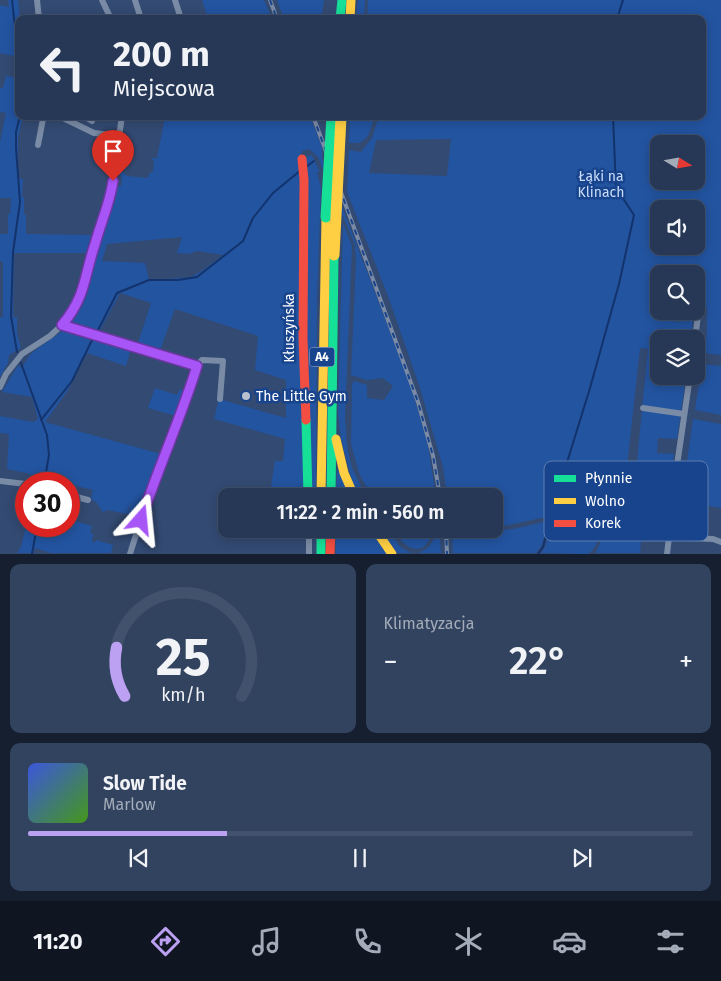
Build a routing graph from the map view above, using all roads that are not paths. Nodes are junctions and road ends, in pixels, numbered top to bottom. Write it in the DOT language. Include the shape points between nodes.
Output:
graph roads {
  1 [pos="37,0"];
  2 [pos="102,0"];
  3 [pos="135,0"];
  4 [pos="175,0"];
  5 [pos="342,0"];
  6 [pos="351,0"];
  7 [pos="39,15"];
  8 [pos="109,15"];
  9 [pos="139,15"];
  10 [pos="180,15"];
  11 [pos="340,15"];
  12 [pos="350,15"];
  13 [pos="43,120"];
  14 [pos="67,120"];
  15 [pos="121,120"];
  16 [pos="332,120"];
  17 [pos="341,120"];
  18 [pos="119,136"];
  19 [pos="38,145"];
  20 [pos="302,159"];
  21 [pos="62,325"];
  22 [pos="197,366"];
  23 [pos="689,385"];
  24 [pos="0,386"];
  25 [pos="220,399"];
  26 [pos="332,408"];
  27 [pos="642,408"];
  28 [pos="684,414"];
  29 [pos="678,461"];
  30 [pos="0,481"];
  31 [pos="15,483"];
  32 [pos="308,488"];
  33 [pos="322,488"];
  34 [pos="331,488"];
  35 [pos="351,488"];
  36 [pos="80,497"];
  37 [pos="88,500"];
  38 [pos="309,538"];
  39 [pos="321,538"];
  40 [pos="331,538"];
  41 [pos="381,538"];
  42 [pos="708,539"];
  43 [pos="668,541"];
  44 [pos="721,542"];
  45 [pos="130,554"];
  46 [pos="309,554"];
  47 [pos="321,554"];
  48 [pos="330,554"];
  49 [pos="392,554"];
  50 [pos="666,554"];
  1 -- 7 [label="street"];
  2 -- 8 [label="street"];
  3 -- 9 [label="street"];
  4 -- 10 [label="street"];
  5 -- 11 [label="main road"];
  6 -- 12 [label="main road"];
  13 -- 19 [label="street"];
  14 -- 18 [label="street" via="94,133"];
  15 -- 18 [label="street"];
  16 -- 33 [label="main road, A4, bridge" via="326,217"];
  17 -- 26 [label="main road, A4, bridge" via="334,255"];
  18 -- 21 [label="street" via="110,199 92,250 83,291 73,313"];
  20 -- 32 [label="main road, Kłuszyńska"];
  21 -- 22 [label="street"];
  21 -- 24 [label="street" via="22,354"];
  22 -- 25 [label="street" via="202,360 223,361"];
  22 -- 45 [label="street"];
  23 -- 28 [label="street"];
  26 -- 34 [label="main road, A4"];
  26 -- 35 [label="main road" via="340,458"];
  27 -- 28 [label="street"];
  28 -- 29 [label="street"];
  30 -- 31 [label="street"];
  36 -- 37 [label="street"];
  38 -- 46 [label="street"];
  39 -- 47 [label="main road"];
  40 -- 48 [label="main road"];
  41 -- 49 [label="main road"];
  42 -- 44 [label="street"];
  43 -- 50 [label="street"];
}
